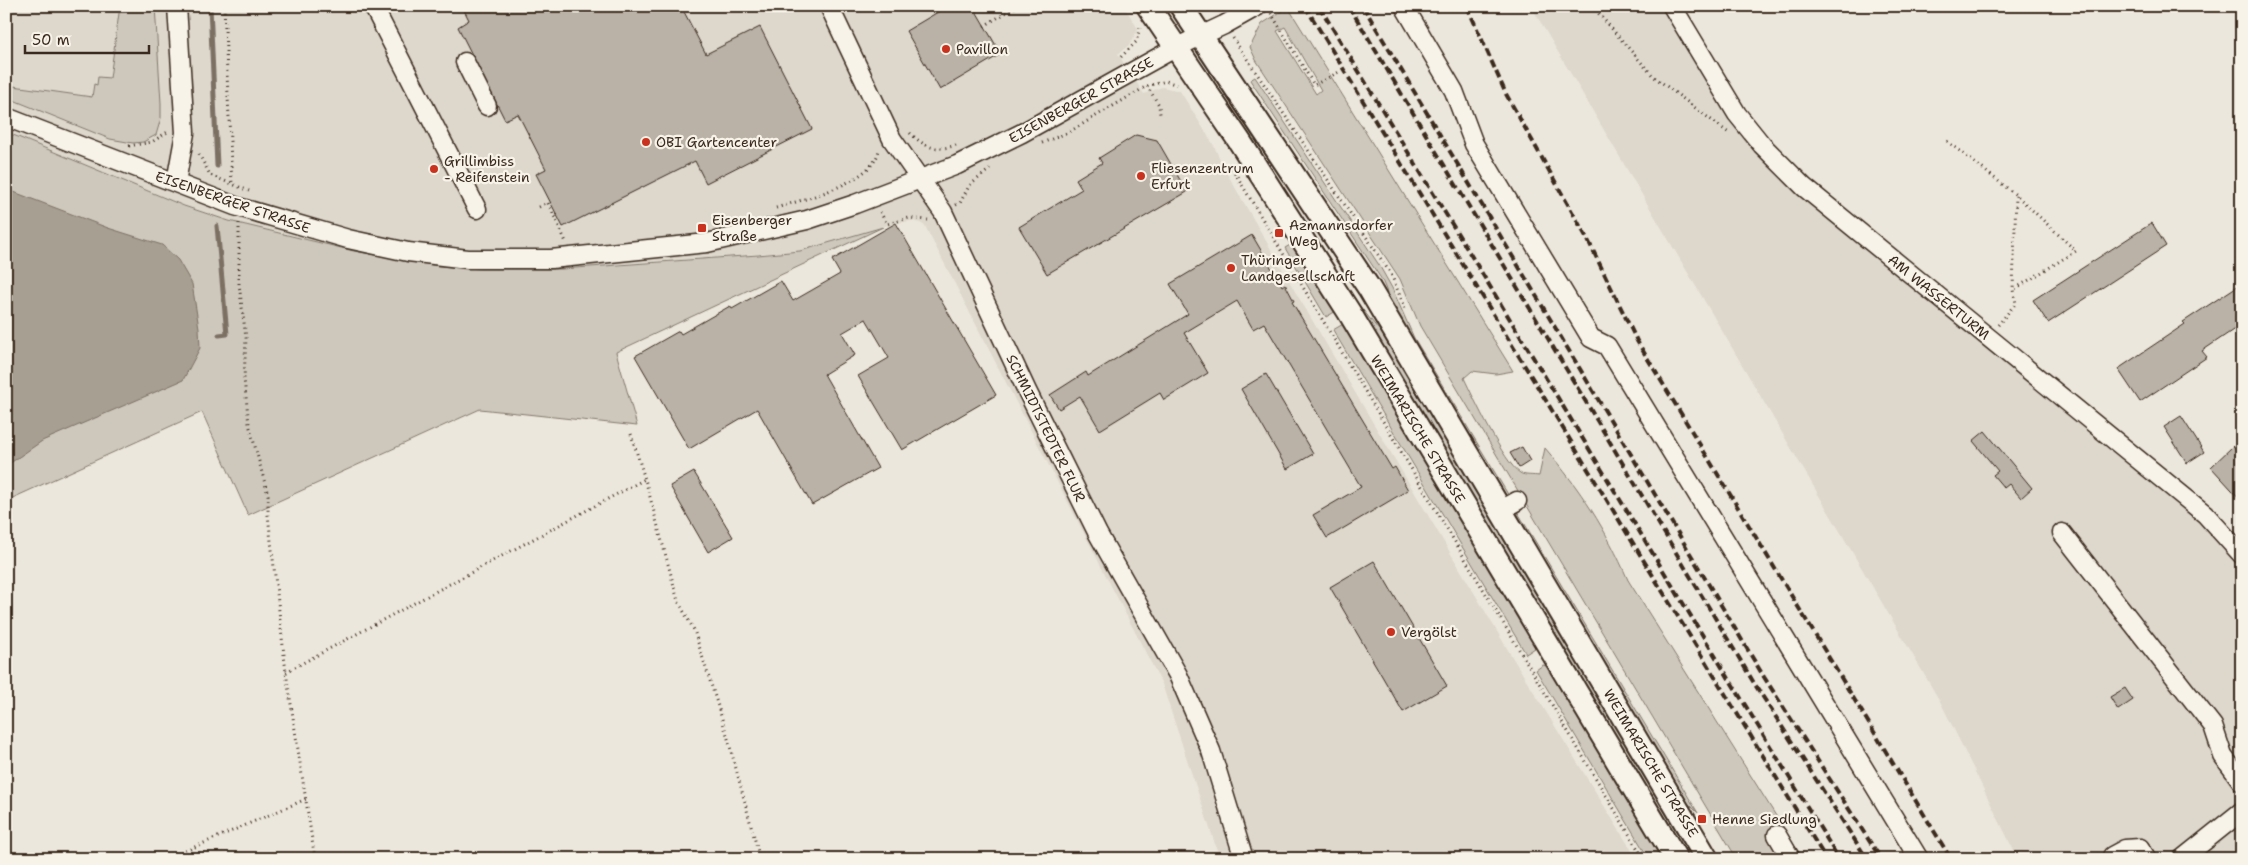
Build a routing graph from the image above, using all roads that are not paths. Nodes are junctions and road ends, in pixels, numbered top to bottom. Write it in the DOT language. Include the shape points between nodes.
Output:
graph roads {
  1 [pos="177,6"];
  2 [pos="373,6"];
  3 [pos="829,6"];
  4 [pos="1181,6"];
  5 [pos="1258,6"];
  6 [pos="1404,6"];
  7 [pos="1672,6"];
  8 [pos="1145,15"];
  9 [pos="1202,36"];
  10 [pos="1168,52"];
  11 [pos="464,62"];
  12 [pos="487,106"];
  13 [pos="6,117"];
  14 [pos="921,180"];
  15 [pos="176,182"];
  16 [pos="477,209"];
  17 [pos="2062,533"];
  18 [pos="2242,555"];
  19 [pos="2242,782"];
  20 [pos="2242,811"];
  21 [pos="1777,835"];
  22 [pos="2112,856"];
  23 [pos="1787,857"];
  24 [pos="1244,859"];
  25 [pos="1676,859"];
  26 [pos="1707,859"];
  27 [pos="1919,859"];
  28 [pos="2147,859"];
  29 [pos="2182,859"];
  1 -- 15 [label="street" via="185,134"];
  2 -- 16 [label="street"];
  3 -- 14 [label="street, SCHMIDTSTEDTER FLUR" via="892,139"];
  4 -- 9 [label="main road, WEIMARISCHE STRASSE"];
  5 -- 9 [label="street"];
  6 -- 27 [label="street" via="1454,91 1474,144 1591,338 1607,346"];
  7 -- 18 [label="street, AM WASSERTURM" via="1737,114 1804,188 2205,514"];
  8 -- 10 [label="main road, WEIMARISCHE STRASSE"];
  9 -- 10 [label="street, EISENBERGER STRASSE"];
  9 -- 26 [label="main road, WEIMARISCHE STRASSE" via="1509,505"];
  10 -- 14 [label="street, EISENBERGER STRASSE" via="1022,133"];
  10 -- 25 [label="main road, WEIMARISCHE STRASSE" via="1240,142 1349,312"];
  11 -- 12 [label="street"];
  13 -- 15 [label="street, EISENBERGER STRASSE"];
  14 -- 15 [label="street, EISENBERGER STRASSE" via="807,220 748,235 686,246 552,259 468,259 408,252 348,239 242,208"];
  14 -- 24 [label="street, SCHMIDTSTEDTER FLUR" via="943,212 1098,534 1178,676 1211,751"];
  17 -- 19 [label="street" via="2213,726 2223,756"];
  20 -- 29 [label="street"];
  21 -- 23 [label="street"];
  22 -- 28 [label="street" via="2125,849 2140,848"];
}
